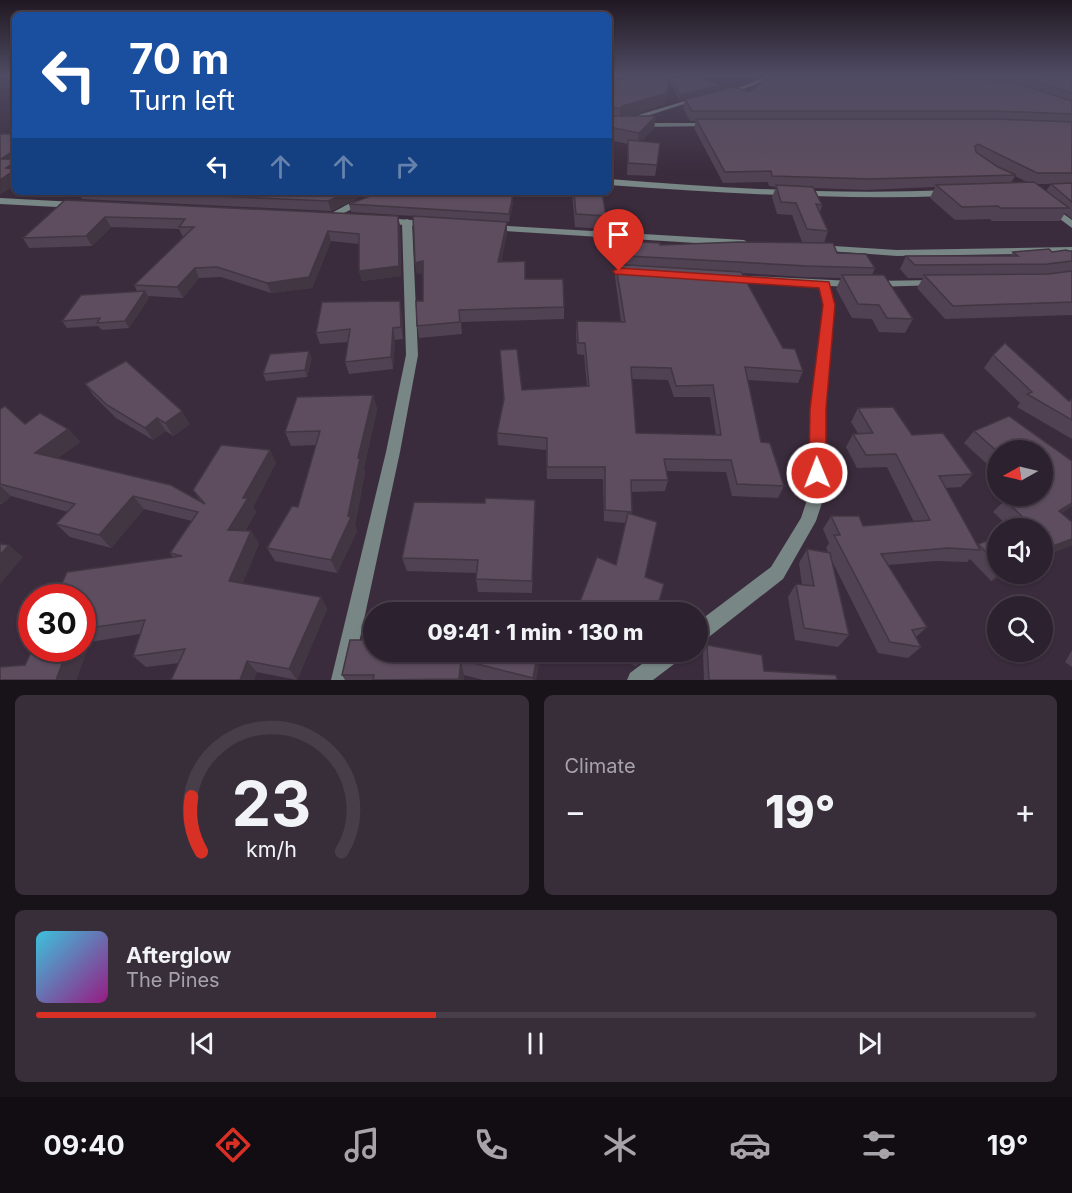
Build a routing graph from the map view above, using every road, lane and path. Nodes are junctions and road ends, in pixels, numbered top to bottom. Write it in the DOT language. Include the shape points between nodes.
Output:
graph roads {
  1 [pos="673,108"];
  2 [pos="612,125"];
  3 [pos="714,125"];
  4 [pos="612,126"];
  5 [pos="612,182"];
  6 [pos="959,193"];
  7 [pos="389,195"];
  8 [pos="0,201"];
  9 [pos="1044,202"];
  10 [pos="83,205"];
  11 [pos="320,216"];
  12 [pos="332,216"];
  13 [pos="353,218"];
  14 [pos="375,220"];
  15 [pos="407,222"];
  16 [pos="443,225"];
  17 [pos="1072,225"];
  18 [pos="479,227"];
  19 [pos="753,244"];
  20 [pos="801,247"];
  21 [pos="1072,250"];
  22 [pos="722,278"];
  23 [pos="943,283"];
  24 [pos="824,284"];
  25 [pos="708,625"];
  26 [pos="661,662"];
  27 [pos="341,680"];
  28 [pos="637,680"];
  1 -- 2 [label="street"];
  3 -- 4 [label="street"];
  5 -- 6 [label="street" via="866,195"];
  7 -- 12 [label="street" via="355,204"];
  8 -- 10 [label="street"];
  9 -- 17 [label="street"];
  11 -- 12 [label="street"];
  12 -- 13 [label="street"];
  14 -- 15 [label="street"];
  15 -- 16 [label="street"];
  15 -- 27 [label="street" via="412,355"];
  18 -- 19 [label="street"];
  20 -- 21 [label="street" via="897,253"];
  22 -- 24 [label="street"];
  23 -- 24 [label="street"];
  24 -- 25 [label="street" via="829,305 818,409 818,491 808,521 777,573"];
  26 -- 28 [label="street"];
}
